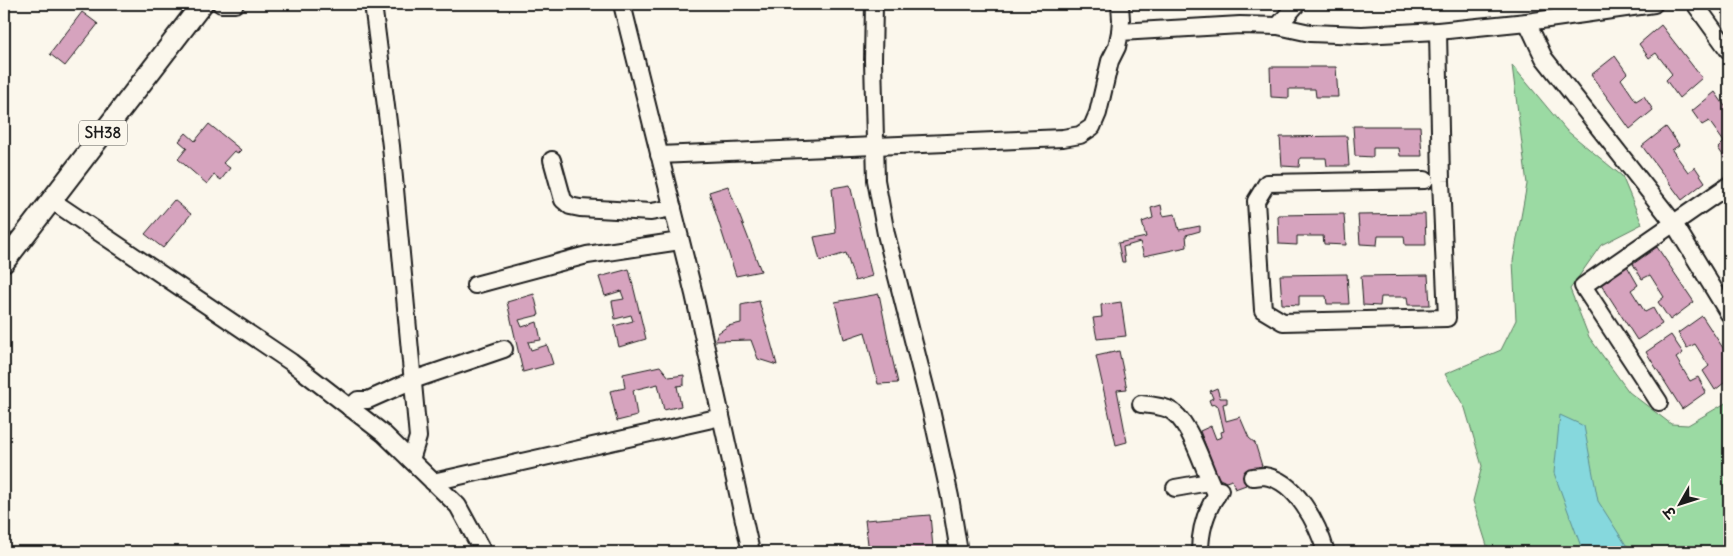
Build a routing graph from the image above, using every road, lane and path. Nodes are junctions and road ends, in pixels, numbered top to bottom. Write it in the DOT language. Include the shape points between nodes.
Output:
graph roads {
  1 [pos="202,4"];
  2 [pos="221,4"];
  3 [pos="235,4"];
  4 [pos="373,4"];
  5 [pos="622,4"];
  6 [pos="874,4"];
  7 [pos="1120,4"];
  8 [pos="1297,4"];
  9 [pos="1654,4"];
  10 [pos="1694,4"];
  11 [pos="1527,22"];
  12 [pos="1278,26"];
  13 [pos="1438,31"];
  14 [pos="1120,32"];
  15 [pos="1729,51"];
  16 [pos="875,146"];
  17 [pos="659,155"];
  18 [pos="552,160"];
  19 [pos="1425,180"];
  20 [pos="1729,185"];
  21 [pos="51,200"];
  22 [pos="672,208"];
  23 [pos="1673,222"];
  24 [pos="680,241"];
  25 [pos="4,262"];
  26 [pos="475,285"];
  27 [pos="1729,314"];
  28 [pos="504,349"];
  29 [pos="412,380"];
  30 [pos="1659,402"];
  31 [pos="1141,404"];
  32 [pos="350,408"];
  33 [pos="720,417"];
  34 [pos="411,460"];
  35 [pos="1252,477"];
  36 [pos="433,482"];
  37 [pos="1175,488"];
  38 [pos="1215,489"];
  39 [pos="483,552"];
  40 [pos="751,552"];
  41 [pos="959,552"];
  42 [pos="1200,552"];
  43 [pos="1326,552"];
  1 -- 21 [label="main road, SH38"];
  2 -- 3 [label="street"];
  4 -- 29 [label="street" via="391,146"];
  5 -- 17 [label="street"];
  6 -- 16 [label="street"];
  7 -- 14 [label="street"];
  8 -- 12 [label="street"];
  9 -- 11 [label="street"];
  10 -- 15 [label="street"];
  11 -- 13 [label="street"];
  11 -- 23 [label="street" via="1544,58"];
  12 -- 13 [label="street" via="1310,33 1362,35"];
  12 -- 14 [label="street"];
  13 -- 19 [label="street" via="1447,318 1283,322 1263,310 1256,202 1267,183"];
  14 -- 16 [label="street" via="1108,66 1098,113 1092,127 1080,135"];
  16 -- 17 [label="street"];
  16 -- 41 [label="street" via="876,180 886,234 931,410"];
  17 -- 22 [label="street"];
  18 -- 22 [label="street" via="563,200 570,206 651,212"];
  20 -- 23 [label="street"];
  21 -- 25 [label="main road, SH38"];
  21 -- 32 [label="street" via="291,362"];
  22 -- 24 [label="street"];
  23 -- 27 [label="street"];
  23 -- 30 [label="street" via="1583,286"];
  24 -- 26 [label="street" via="587,255"];
  24 -- 33 [label="street"];
  28 -- 29 [label="street"];
  29 -- 32 [label="street" via="368,400 358,400"];
  29 -- 34 [label="street" via="418,437"];
  31 -- 38 [label="street" via="1168,409 1179,416 1188,428"];
  32 -- 34 [label="street"];
  33 -- 36 [label="street"];
  33 -- 40 [label="street"];
  34 -- 36 [label="street"];
  35 -- 43 [label="street" via="1277,480 1296,495 1320,532"];
  36 -- 39 [label="street" via="458,506"];
  37 -- 38 [label="street"];
  38 -- 42 [label="street" via="1203,522"];
}
